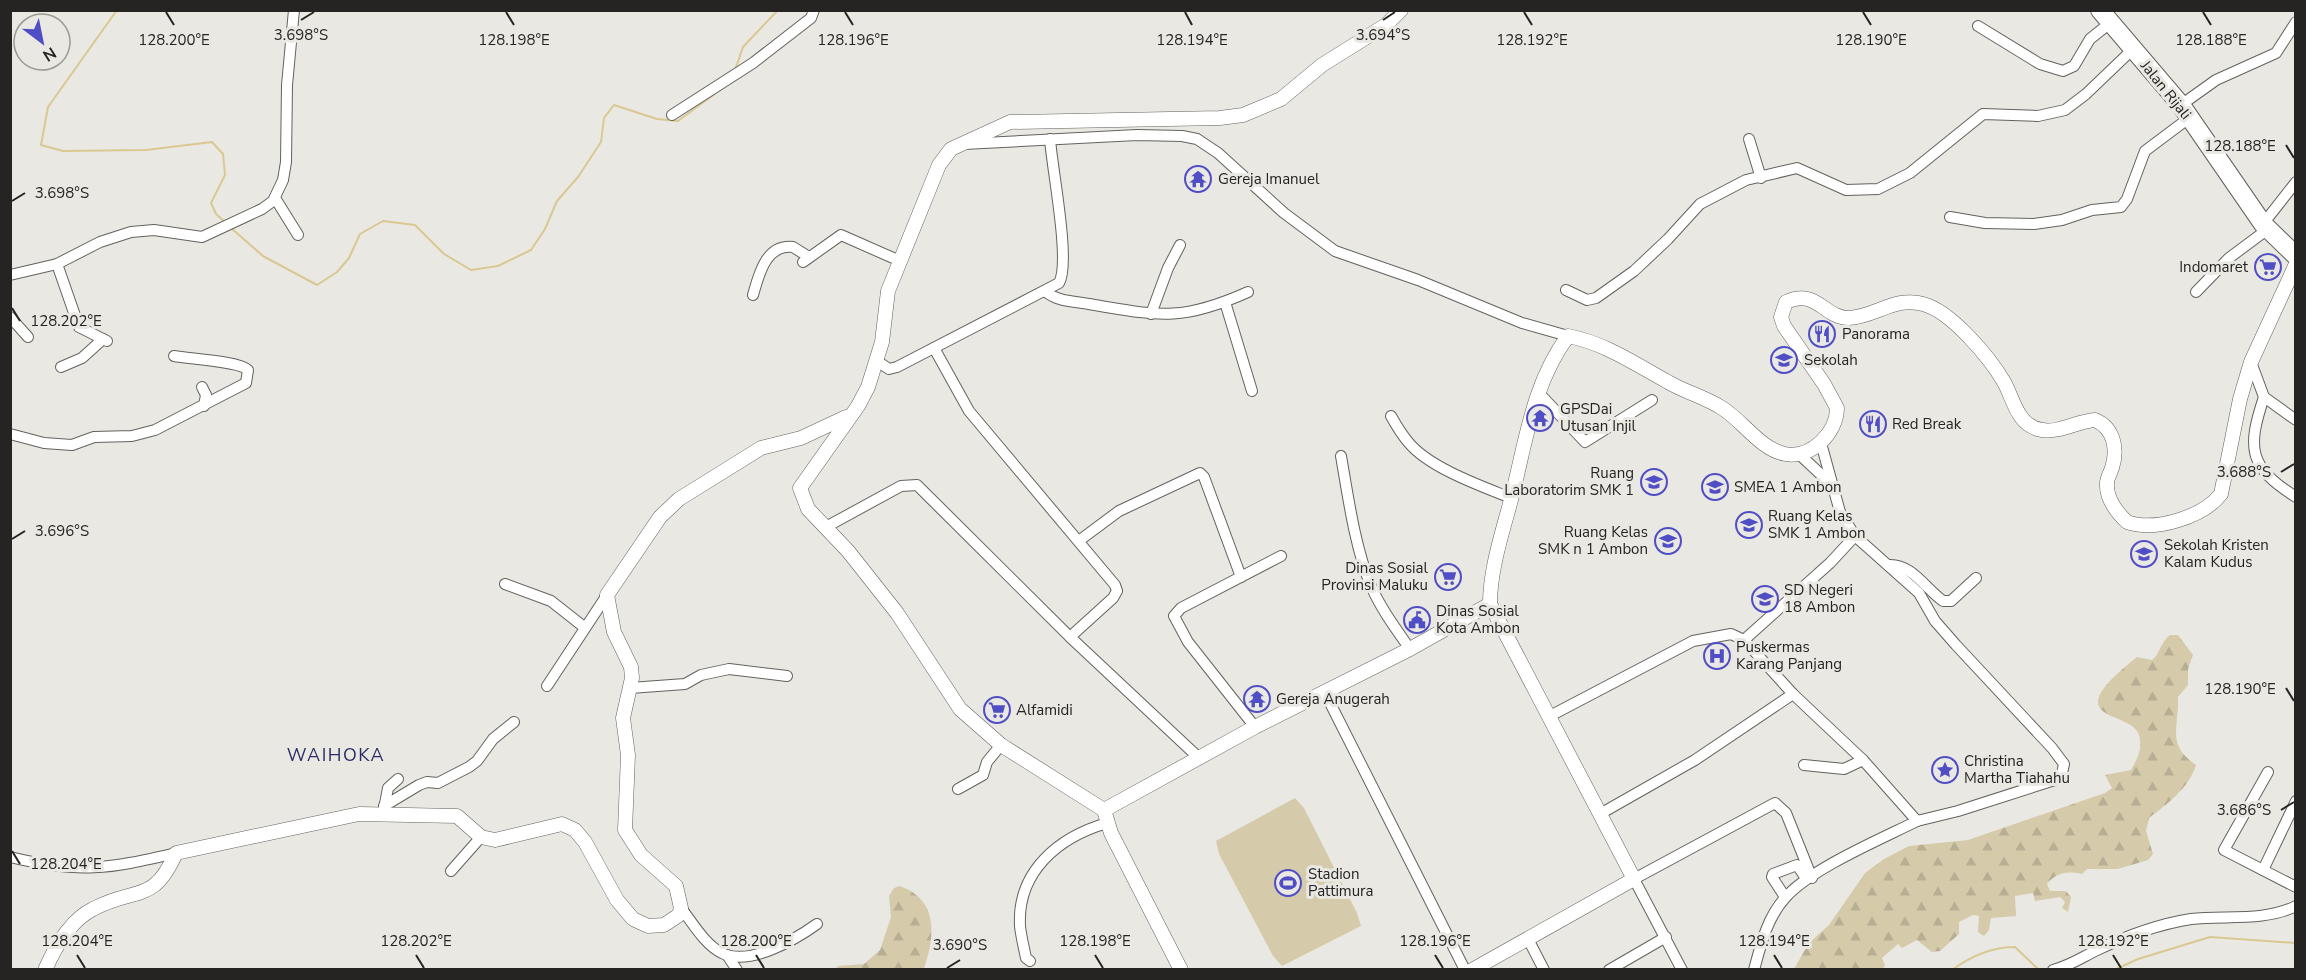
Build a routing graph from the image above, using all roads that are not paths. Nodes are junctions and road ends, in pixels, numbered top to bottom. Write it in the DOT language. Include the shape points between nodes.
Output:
graph roads {
  1 [pos="294,10"];
  2 [pos="1401,10"];
  3 [pos="814,11"];
  4 [pos="2105,17"];
  5 [pos="2295,22"];
  6 [pos="1978,26"];
  7 [pos="2132,50"];
  8 [pos="2185,111"];
  9 [pos="672,115"];
  10 [pos="1749,139"];
  11 [pos="1050,140"];
  12 [pos="960,144"];
  13 [pos="1761,178"];
  14 [pos="2295,182"];
  15 [pos="275,198"];
  16 [pos="1950,217"];
  17 [pos="2266,226"];
  18 [pos="298,235"];
  19 [pos="1180,244"];
  20 [pos="2295,256"];
  21 [pos="900,261"];
  22 [pos="57,264"];
  23 [pos="2295,264"];
  24 [pos="10,275"];
  25 [pos="1566,290"];
  26 [pos="1046,291"];
  27 [pos="1248,292"];
  28 [pos="2196,292"];
  29 [pos="753,295"];
  30 [pos="1225,302"];
  31 [pos="1151,315"];
  32 [pos="10,317"];
  33 [pos="1568,336"];
  34 [pos="28,337"];
  35 [pos="934,348"];
  36 [pos="174,356"];
  37 [pos="877,361"];
  38 [pos="2251,362"];
  39 [pos="61,368"];
  40 [pos="202,387"];
  41 [pos="1252,391"];
  42 [pos="1538,392"];
  43 [pos="2264,397"];
  44 [pos="1652,400"];
  45 [pos="204,406"];
  46 [pos="850,414"];
  47 [pos="1391,416"];
  48 [pos="2295,420"];
  49 [pos="10,434"];
  50 [pos="801,438"];
  51 [pos="1821,443"];
  52 [pos="1798,454"];
  53 [pos="1341,456"];
  54 [pos="816,464"];
  55 [pos="1830,483"];
  56 [pos="1511,498"];
  57 [pos="2295,498"];
  58 [pos="824,528"];
  59 [pos="1855,536"];
  60 [pos="1080,540"];
  61 [pos="1281,556"];
  62 [pos="1888,564"];
  63 [pos="1241,577"];
  64 [pos="1976,579"];
  65 [pos="505,584"];
  66 [pos="607,595"];
  67 [pos="1490,604"];
  68 [pos="584,627"];
  69 [pos="1070,637"];
  70 [pos="1744,640"];
  71 [pos="1410,649"];
  72 [pos="786,676"];
  73 [pos="547,686"];
  74 [pos="630,688"];
  75 [pos="1324,691"];
  76 [pos="1793,694"];
  77 [pos="1548,717"];
  78 [pos="514,722"];
  79 [pos="1255,727"];
  80 [pos="1001,745"];
  81 [pos="1198,757"];
  82 [pos="1863,760"];
  83 [pos="1804,765"];
  84 [pos="2268,772"];
  85 [pos="398,779"];
  86 [pos="958,789"];
  87 [pos="2295,801"];
  88 [pos="383,811"];
  89 [pos="1600,814"];
  90 [pos="1105,816"];
  91 [pos="1917,821"];
  92 [pos="481,837"];
  93 [pos="176,853"];
  94 [pos="10,857"];
  95 [pos="2263,870"];
  96 [pos="451,871"];
  97 [pos="1634,879"];
  98 [pos="1809,879"];
  99 [pos="2295,886"];
  100 [pos="1785,897"];
  101 [pos="2295,906"];
  102 [pos="681,908"];
  103 [pos="817,924"];
  104 [pos="1666,937"];
  105 [pos="1528,939"];
  106 [pos="728,955"];
  107 [pos="1030,961"];
  108 [pos="45,969"];
  109 [pos="737,969"];
  110 [pos="1181,969"];
  111 [pos="1465,969"];
  112 [pos="1472,969"];
  113 [pos="1544,969"];
  114 [pos="1612,969"];
  115 [pos="1682,969"];
  116 [pos="1754,969"];
  117 [pos="2053,969"];
  1 -- 15 [label="street" via="287,85 286,162"];
  2 -- 12 [label="street" via="1386,25 1322,66 1281,99 1243,115 1010,122"];
  3 -- 9 [label="street" via="811,18 739,71"];
  4 -- 6 [label="street" via="2074,66 2063,71 2040,64"];
  4 -- 7 [label="highway, Jalan Rijali"];
  5 -- 8 [label="street" via="2276,53 2216,80"];
  7 -- 8 [label="highway, Jalan Rijali"];
  7 -- 13 [label="street" via="2070,107 2038,116 1983,114 1891,185 1854,192 1792,168"];
  8 -- 16 [label="street" via="2145,151 2121,207 2034,224 1985,223"];
  8 -- 17 [label="highway, Jalan Rijali"];
  10 -- 13 [label="street"];
  11 -- 12 [label="street"];
  11 -- 26 [label="street" via="1064,261 1060,281"];
  11 -- 33 [label="street" via="1162,135 1197,139 1335,251 1522,323"];
  12 -- 21 [label="street" via="939,165"];
  13 -- 25 [label="street" via="1746,180 1700,204 1634,270 1596,298 1587,300"];
  14 -- 17 [label="street"];
  15 -- 18 [label="street"];
  15 -- 22 [label="street" via="262,209 202,237 154,230 131,232 100,242"];
  17 -- 20 [label="highway, Jalan Rijali"];
  17 -- 28 [label="street"];
  19 -- 31 [label="street"];
  21 -- 29 [label="street" via="841,235 806,260 793,247 774,252 762,266"];
  21 -- 37 [label="street" via="888,291"];
  22 -- 24 [label="street"];
  22 -- 39 [label="street" via="79,327 105,340"];
  23 -- 38 [label="street"];
  26 -- 31 [label="street" via="1057,300"];
  26 -- 35 [label="street"];
  27 -- 30 [label="street"];
  30 -- 31 [label="street" via="1188,314"];
  30 -- 41 [label="street"];
  32 -- 34 [label="street"];
  33 -- 42 [label="street" via="1552,359"];
  33 -- 52 [label="street" via="1602,346 1721,407 1770,447 1784,454"];
  35 -- 37 [label="street" via="893,368"];
  35 -- 60 [label="street" via="969,411"];
  36 -- 45 [label="street" via="216,363 229,361 248,370 244,386"];
  37 -- 46 [label="street" via="863,397"];
  38 -- 43 [label="street"];
  38 -- 51 [label="street" via="2224,487 2217,499 2201,510 2154,525 2138,525 2124,519 2112,503 2107,487 2114,458 2111,431 2095,420 2054,430 2030,426 2016,411 2004,382 1988,359 1962,330 1926,304 1907,301 1847,318 1812,299 1795,298 1786,302 1782,310 1784,326 1837,408 1833,427"];
  40 -- 45 [label="street" via="206,395"];
  42 -- 44 [label="street" via="1585,442"];
  42 -- 56 [label="street"];
  43 -- 48 [label="street"];
  43 -- 57 [label="street" via="2254,424 2255,460 2269,478"];
  45 -- 49 [label="street" via="155,430 129,437 94,437 72,445"];
  46 -- 50 [label="street"];
  46 -- 54 [label="street"];
  47 -- 56 [label="street" via="1420,454"];
  50 -- 54 [label="street" via="812,447"];
  50 -- 66 [label="street" via="761,448 679,499 660,517"];
  51 -- 52 [label="street"];
  51 -- 55 [label="street"];
  52 -- 55 [label="street"];
  53 -- 71 [label="street" via="1371,586"];
  54 -- 58 [label="street" via="800,488 808,509"];
  55 -- 59 [label="street" via="1840,512"];
  56 -- 67 [label="street"];
  58 -- 69 [label="street" via="901,486 917,485"];
  58 -- 80 [label="street" via="848,551 897,613 960,709"];
  59 -- 62 [label="street"];
  59 -- 70 [label="street"];
  60 -- 63 [label="street" via="1119,511 1200,473"];
  60 -- 69 [label="street" via="1117,591"];
  61 -- 63 [label="street"];
  62 -- 64 [label="street" via="1907,568 1943,601 1951,601"];
  62 -- 91 [label="street" via="1919,593 1935,621 2064,764 2056,781"];
  63 -- 79 [label="street" via="1181,608 1174,620"];
  65 -- 68 [label="street" via="550,601"];
  66 -- 68 [label="street"];
  66 -- 74 [label="street" via="614,632 632,673"];
  67 -- 71 [label="street"];
  67 -- 77 [label="street"];
  68 -- 73 [label="street"];
  69 -- 81 [label="street"];
  70 -- 76 [label="street"];
  70 -- 77 [label="street" via="1723,634 1694,641"];
  71 -- 75 [label="street"];
  72 -- 74 [label="street" via="729,669 701,675 686,684"];
  74 -- 102 [label="street" via="623,718 628,754 625,830 641,855 676,886"];
  75 -- 79 [label="street"];
  75 -- 111 [label="street"];
  76 -- 82 [label="street"];
  76 -- 89 [label="street" via="1695,760"];
  77 -- 89 [label="street"];
  78 -- 88 [label="street" via="493,739 477,762 438,783 419,785"];
  79 -- 81 [label="street"];
  80 -- 86 [label="street" via="987,762 983,775"];
  80 -- 90 [label="street"];
  81 -- 90 [label="street"];
  82 -- 83 [label="street" via="1844,769"];
  82 -- 91 [label="street"];
  84 -- 95 [label="street" via="2224,850"];
  85 -- 88 [label="street" via="388,788"];
  87 -- 95 [label="street"];
  88 -- 92 [label="street" via="457,816"];
  88 -- 93 [label="street"];
  89 -- 97 [label="street"];
  90 -- 107 [label="street" via="1059,844 1037,867 1020,914 1026,958"];
  90 -- 110 [label="street"];
  91 -- 98 [label="street"];
  92 -- 96 [label="street"];
  92 -- 102 [label="street" via="505,839 554,824 569,826 585,842 617,900 633,919 648,926 664,925"];
  93 -- 94 [label="street" via="127,865 82,870"];
  93 -- 108 [label="street" via="156,886 103,905 79,919"];
  95 -- 99 [label="street"];
  97 -- 98 [label="street" via="1775,803 1786,813"];
  97 -- 104 [label="street"];
  97 -- 105 [label="street"];
  98 -- 100 [label="street"];
  98 -- 100 [label="street" via="1797,865 1773,874"];
  100 -- 116 [label="street" via="1766,928"];
  101 -- 117 [label="street" via="2263,916 2221,916 2155,927 2096,950 2066,967"];
  102 -- 106 [label="street" via="713,947"];
  103 -- 106 [label="street" via="782,945 747,956"];
  104 -- 114 [label="street"];
  104 -- 115 [label="street"];
  105 -- 112 [label="street"];
  105 -- 113 [label="street"];
  106 -- 109 [label="street"];
}
